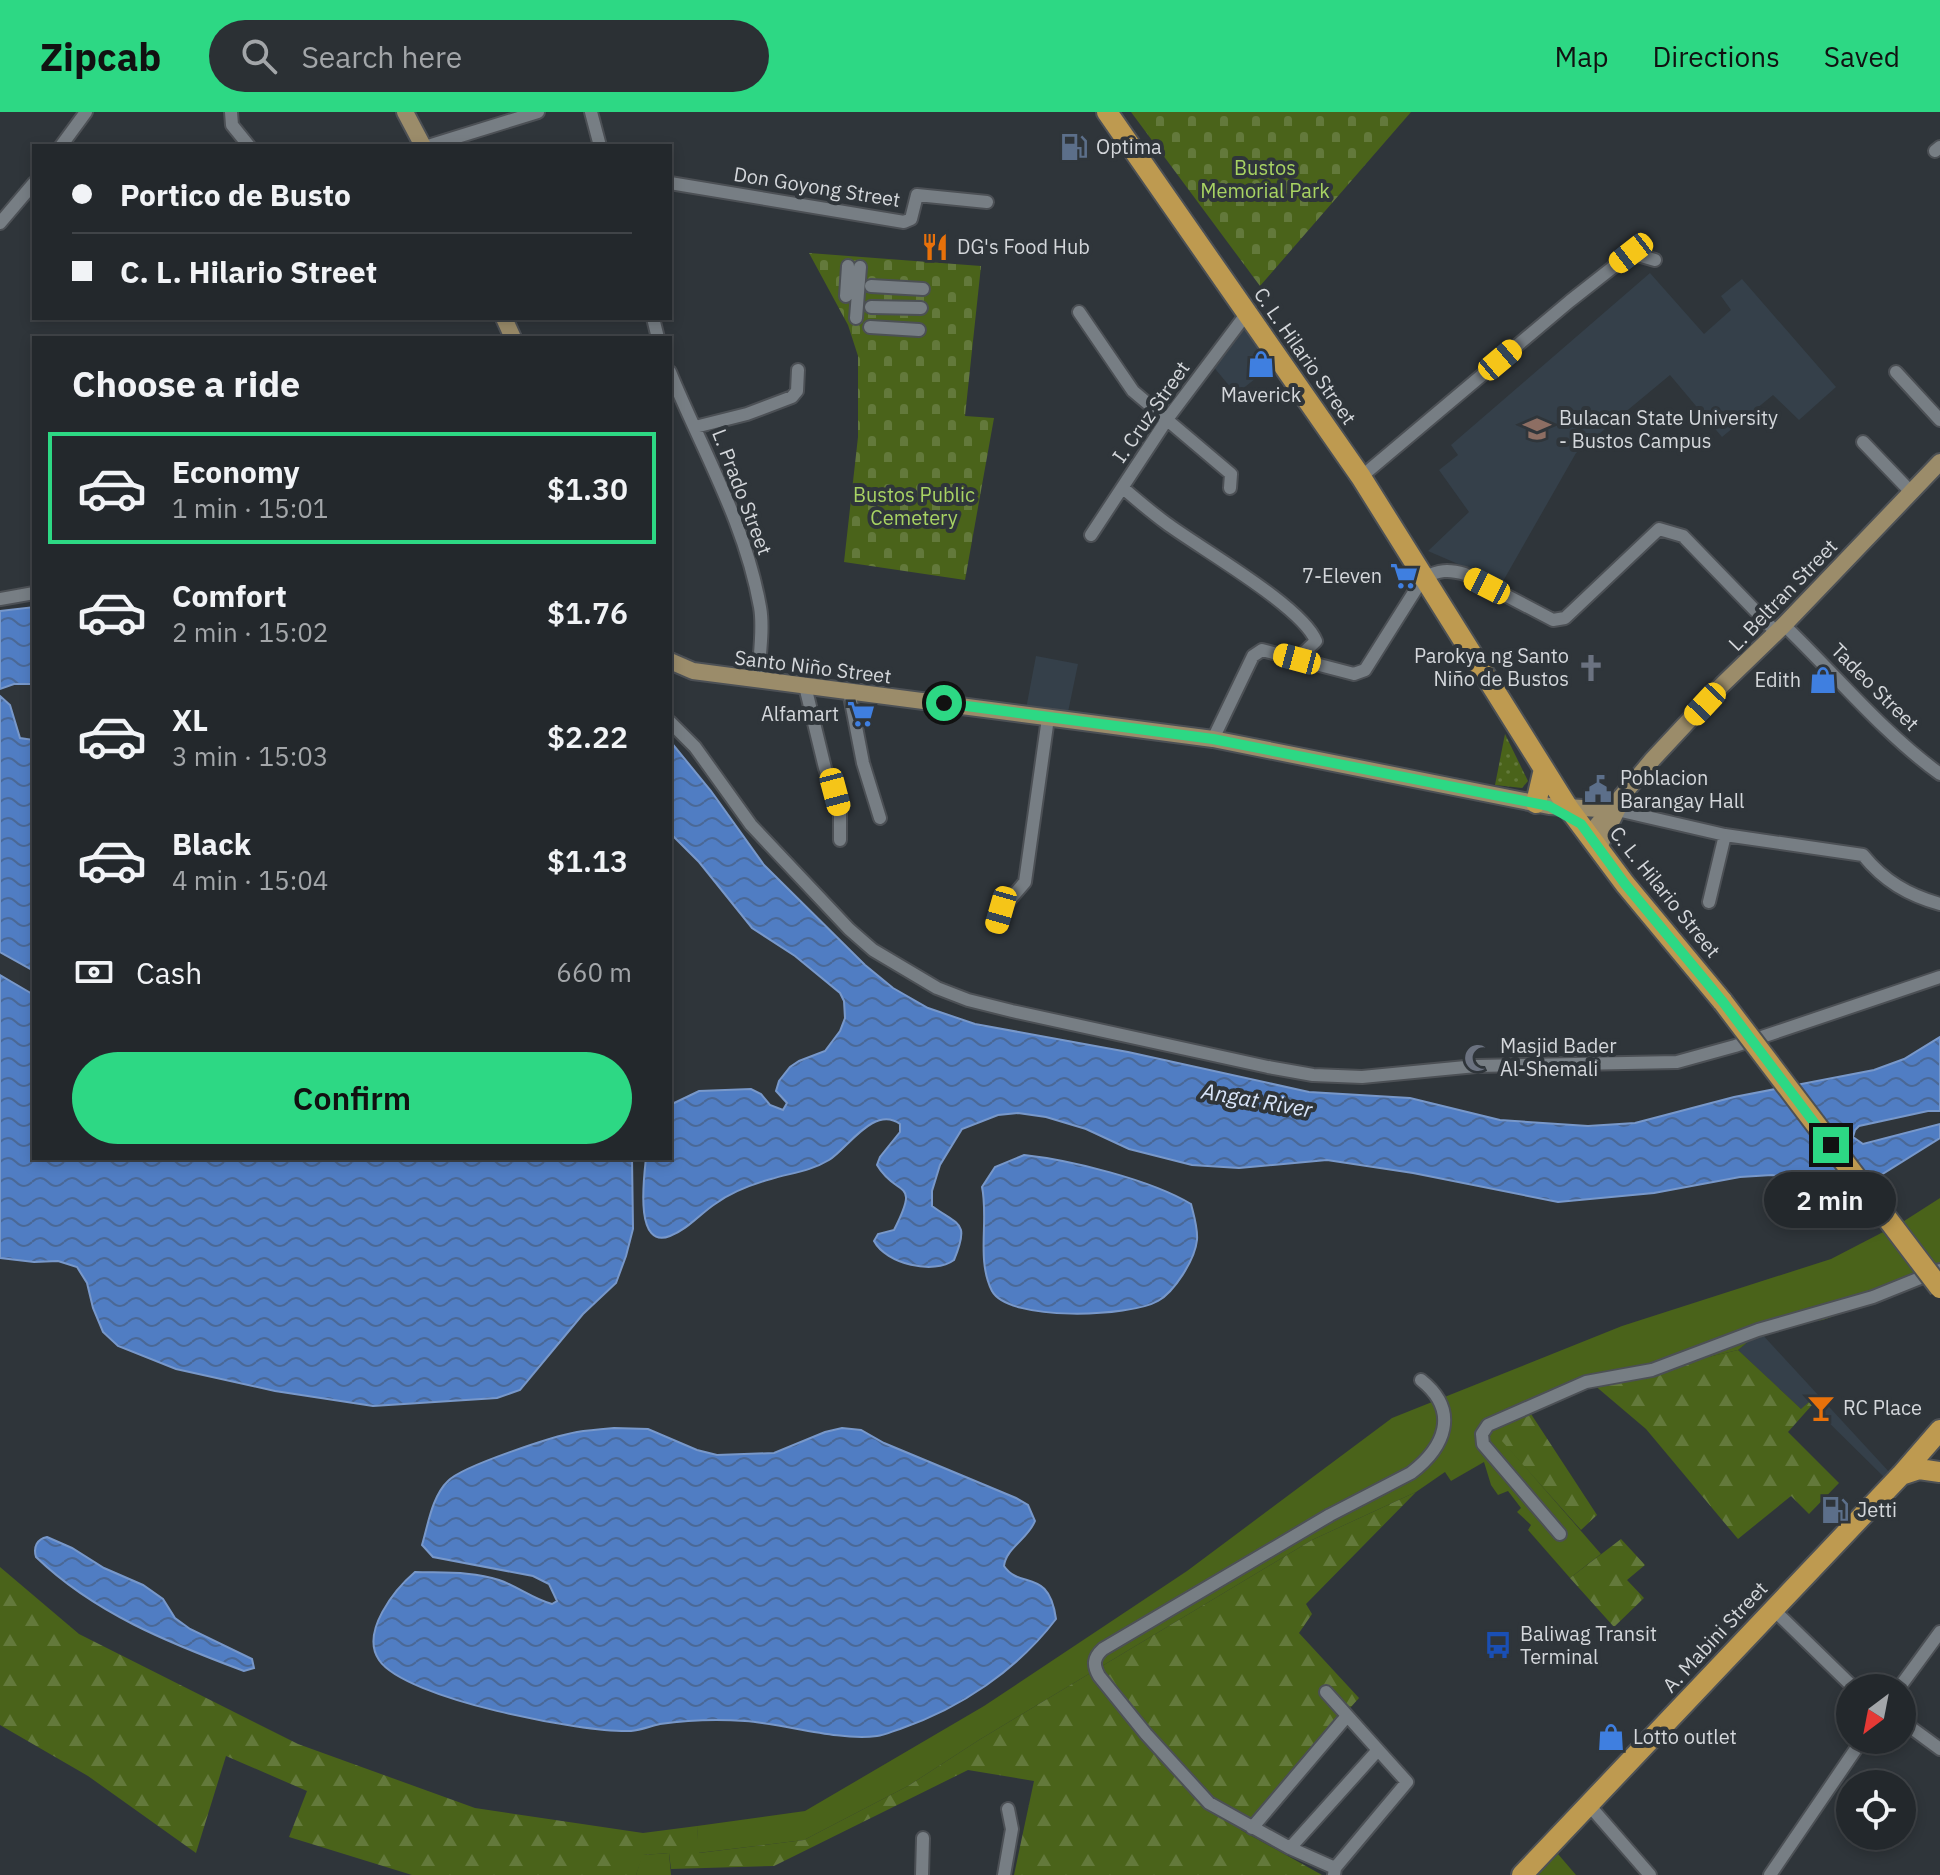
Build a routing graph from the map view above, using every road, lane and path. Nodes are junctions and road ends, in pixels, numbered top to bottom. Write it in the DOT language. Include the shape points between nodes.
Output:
graph roads {
  1 [pos="86,112"];
  2 [pos="231,112"];
  3 [pos="405,112"];
  4 [pos="538,112"];
  5 [pos="591,112"];
  6 [pos="1107,112"];
  7 [pos="62,144"];
  8 [pos="247,144"];
  9 [pos="425,144"];
  10 [pos="433,144"];
  11 [pos="599,144"];
  12 [pos="672,183"];
  13 [pos="32,185"];
  14 [pos="987,202"];
  15 [pos="0,223"];
  16 [pos="1655,260"];
  17 [pos="871,286"];
  18 [pos="923,289"];
  19 [pos="846,296"];
  20 [pos="871,307"];
  21 [pos="921,308"];
  22 [pos="1079,312"];
  23 [pos="1247,313"];
  24 [pos="856,318"];
  25 [pos="870,327"];
  26 [pos="919,330"];
  27 [pos="798,370"];
  28 [pos="1896,372"];
  29 [pos="672,376"];
  30 [pos="1168,418"];
  31 [pos="1940,420"];
  32 [pos="695,427"];
  33 [pos="1863,442"];
  34 [pos="1940,462"];
  35 [pos="1361,477"];
  36 [pos="1123,488"];
  37 [pos="1230,488"];
  38 [pos="1911,492"];
  39 [pos="1091,535"];
  40 [pos="1423,578"];
  41 [pos="32,593"];
  42 [pos="0,599"];
  43 [pos="1780,628"];
  44 [pos="1297,659"];
  45 [pos="672,662"];
  46 [pos="758,680"];
  47 [pos="805,686"];
  48 [pos="849,691"];
  49 [pos="1048,718"];
  50 [pos="672,724"];
  51 [pos="1213,739"];
  52 [pos="1544,769"];
  53 [pos="1940,774"];
  54 [pos="1612,810"];
  55 [pos="880,818"];
  56 [pos="1570,820"];
  57 [pos="1725,835"];
  58 [pos="840,840"];
  59 [pos="1709,902"];
  60 [pos="1940,904"];
  61 [pos="997,926"];
  62 [pos="1940,977"];
  63 [pos="1940,1270"];
  64 [pos="1940,1288"];
  65 [pos="1421,1380"];
  66 [pos="1940,1430"];
  67 [pos="1940,1472"];
  68 [pos="1901,1475"];
  69 [pos="1560,1534"];
  70 [pos="1774,1610"];
  71 [pos="1940,1632"];
  72 [pos="1840,1674"];
  73 [pos="1909,1674"];
  74 [pos="1326,1692"];
  75 [pos="1347,1716"];
  76 [pos="1916,1731"];
  77 [pos="1940,1749"];
  78 [pos="1378,1750"];
  79 [pos="1852,1754"];
  80 [pos="1589,1805"];
  81 [pos="1008,1809"];
  82 [pos="1252,1828"];
  83 [pos="923,1838"];
  84 [pos="1290,1848"];
  85 [pos="1335,1872"];
  86 [pos="922,1875"];
  87 [pos="1004,1875"];
  88 [pos="1522,1875"];
  89 [pos="1650,1875"];
  90 [pos="1770,1875"];
  1 -- 7 [label="street"];
  2 -- 8 [label="street" via="232,125"];
  3 -- 9 [label="street"];
  4 -- 10 [label="street"];
  5 -- 11 [label="street"];
  6 -- 23 [label="main road, C. L. Hilario Street"];
  12 -- 14 [label="street, Don Goyong Street" via="904,222 911,219 917,195"];
  13 -- 15 [label="street"];
  16 -- 35 [label="street" via="1631,253"];
  17 -- 18 [label="street"];
  19 -- 24 [label="street" via="854,267"];
  20 -- 21 [label="street"];
  22 -- 30 [label="street" via="1133,391"];
  23 -- 30 [label="street, I. Cruz Street"];
  23 -- 35 [label="main road, C. L. Hilario Street"];
  25 -- 26 [label="street"];
  27 -- 32 [label="street" via="792,397"];
  28 -- 31 [label="street"];
  29 -- 32 [label="street, L. Prado Street"];
  30 -- 36 [label="street, I. Cruz Street"];
  30 -- 37 [label="street" via="1231,474"];
  32 -- 46 [label="street, L. Prado Street" via="745,544 761,610"];
  33 -- 38 [label="street"];
  34 -- 38 [label="street, L. Beltran Street"];
  35 -- 40 [label="main road, C. L. Hilario Street"];
  36 -- 39 [label="street, I. Cruz Street"];
  36 -- 44 [label="street" via="1283,603 1316,641"];
  38 -- 43 [label="street, L. Beltran Street"];
  40 -- 43 [label="street, Tadeo Street" via="1450,569 1553,620 1565,618 1659,529 1667,529 1683,536"];
  40 -- 44 [label="street" via="1365,670 1354,674"];
  40 -- 52 [label="main road, C. L. Hilario Street"];
  41 -- 42 [label="street"];
  43 -- 53 [label="street, Tadeo Street"];
  43 -- 54 [label="street, L. Beltran Street" via="1653,759"];
  44 -- 51 [label="street" via="1262,650 1253,656"];
  45 -- 46 [label="street, Santo Niño Street" via="693,671"];
  46 -- 47 [label="street, Santo Niño Street"];
  47 -- 48 [label="street, Santo Niño Street"];
  47 -- 58 [label="street" via="840,810"];
  48 -- 49 [label="street, Santo Niño Street"];
  48 -- 55 [label="street"];
  49 -- 51 [label="street, Santo Niño Street"];
  49 -- 61 [label="street" via="1025,882 1001,910"];
  50 -- 62 [label="street" via="751,825 849,929 873,950 937,988 1012,1011 1268,1067 1362,1077 1476,1066 1677,1062"];
  51 -- 56 [label="street, Santo Niño Street"];
  52 -- 56 [label="main road, C. L. Hilario Street"];
  52 -- 56 [label="main road"];
  54 -- 56 [label="street, Santo Niño Street"];
  54 -- 56 [label="street, L. Beltran Street"];
  54 -- 57 [label="street"];
  56 -- 64 [label="main road, C. L. Hilario Street, bridge" via="1723,1002"];
  57 -- 59 [label="street"];
  57 -- 60 [label="street" via="1863,855 1903,890"];
  63 -- 69 [label="street" via="1652,1370 1586,1382 1488,1425 1483,1444"];
  65 -- 82 [label="street" via="1435,1391 1445,1428 1421,1466 1129,1633 1095,1658 1099,1676 1198,1793"];
  66 -- 68 [label="main road, A. Mabini Street"];
  67 -- 68 [label="main road" via="1919,1469"];
  68 -- 70 [label="main road, A. Mabini Street"];
  70 -- 72 [label="street"];
  70 -- 80 [label="main road, A. Mabini Street"];
  71 -- 73 [label="street"];
  74 -- 75 [label="street"];
  75 -- 78 [label="street"];
  75 -- 82 [label="street"];
  76 -- 77 [label="street"];
  78 -- 84 [label="street"];
  78 -- 85 [label="street" via="1407,1782"];
  79 -- 90 [label="street"];
  80 -- 88 [label="main road, A. Mabini Street"];
  80 -- 89 [label="street"];
  81 -- 87 [label="street" via="1012,1829"];
  82 -- 84 [label="street"];
  83 -- 86 [label="street"];
  84 -- 85 [label="street"];
}
